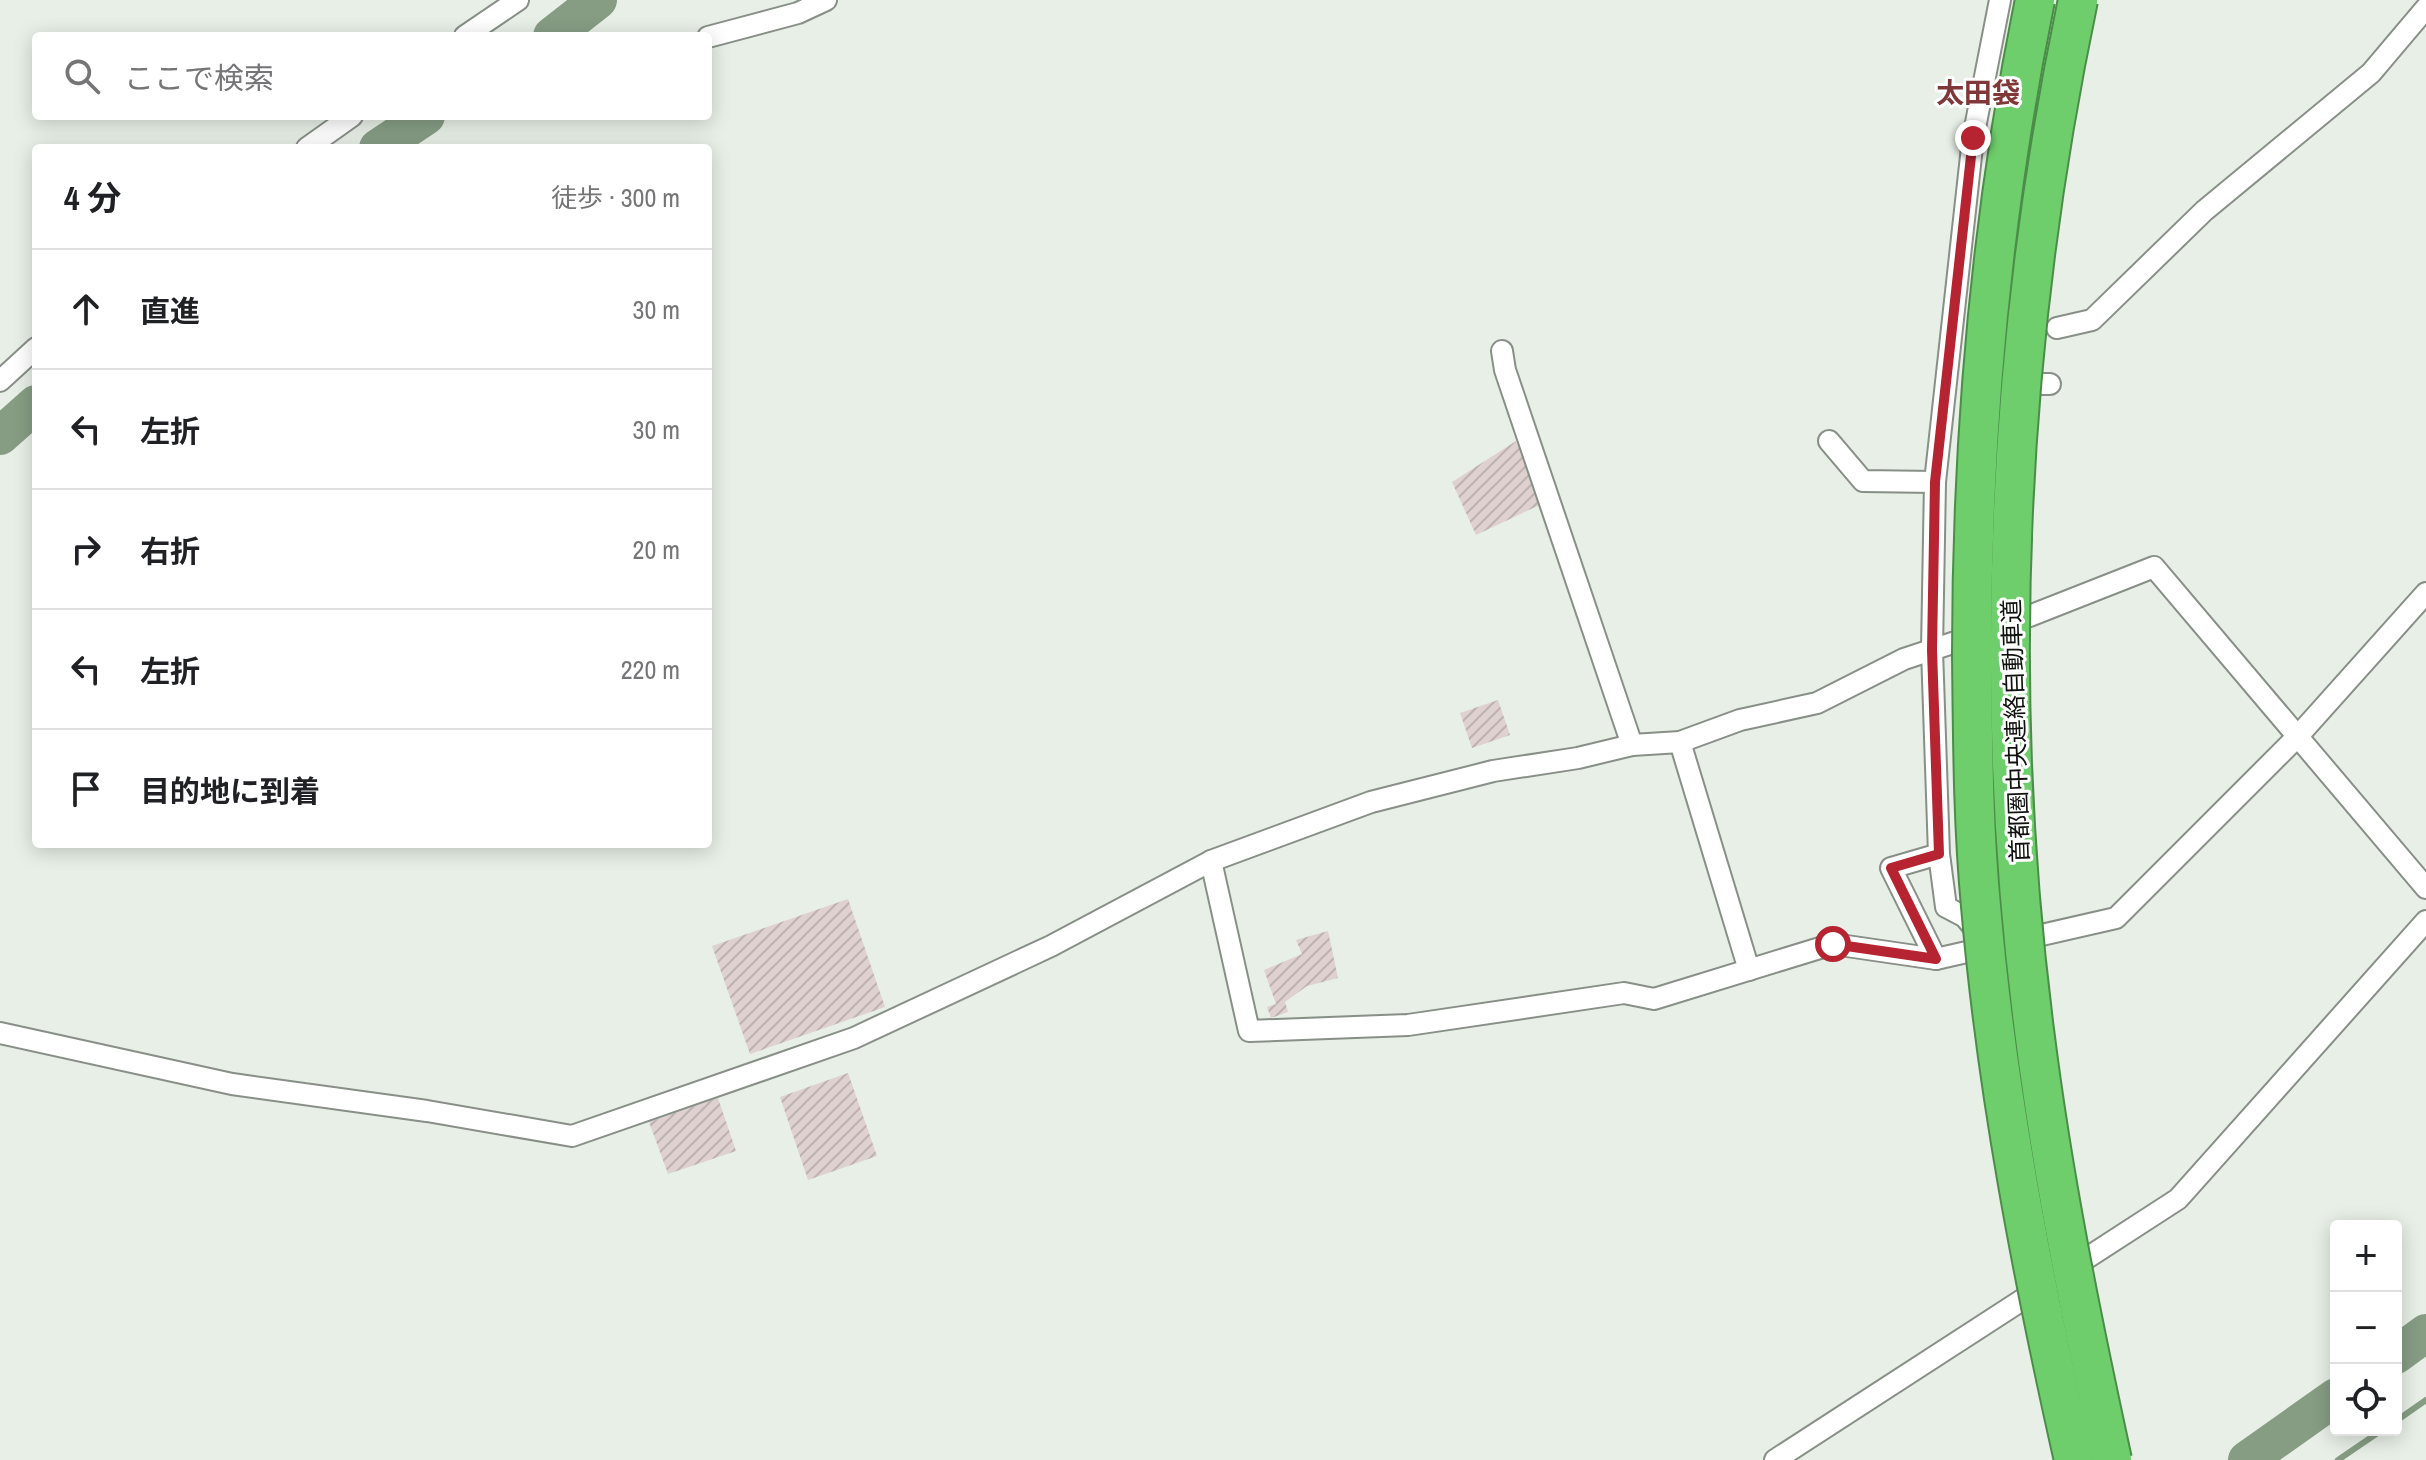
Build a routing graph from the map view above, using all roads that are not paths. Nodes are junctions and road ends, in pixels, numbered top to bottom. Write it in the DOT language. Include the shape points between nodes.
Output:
graph roads {
  1 [pos="518,0"];
  2 [pos="826,0"];
  3 [pos="2000,0"];
  4 [pos="2035,0"];
  5 [pos="2078,0"];
  6 [pos="2426,8"];
  7 [pos="471,32"];
  8 [pos="712,36"];
  9 [pos="346,120"];
  10 [pos="313,144"];
  11 [pos="2057,328"];
  12 [pos="1502,351"];
  13 [pos="32,352"];
  14 [pos="0,381"];
  15 [pos="2050,384"];
  16 [pos="1829,441"];
  17 [pos="1936,474"];
  18 [pos="2426,593"];
  19 [pos="1932,650"];
  20 [pos="2298,736"];
  21 [pos="1680,742"];
  22 [pos="1632,745"];
  23 [pos="1939,854"];
  24 [pos="1211,861"];
  25 [pos="2426,888"];
  26 [pos="2426,921"];
  27 [pos="1990,946"];
  28 [pos="1936,959"];
  29 [pos="1749,970"];
  30 [pos="0,1033"];
  31 [pos="1775,1460"];
  32 [pos="2074,1460"];
  33 [pos="2112,1460"];
  1 -- 7 [label="street"];
  2 -- 8 [label="street"];
  3 -- 17 [label="street" via="1973,138"];
  4 -- 32 [label="highway, 首都圏中央連絡自動車道, bridge" via="2015,99 1990,280 1976,456 1973,762 1980,904 1994,1032 2045,1333"];
  5 -- 33 [label="highway, 首都圏中央連絡自動車道, bridge" via="2049,146 2018,410 2011,596 2013,761 2033,1028 2058,1193"];
  6 -- 11 [label="street" via="2371,73 2204,211 2092,320"];
  9 -- 10 [label="street"];
  12 -- 22 [label="street"];
  13 -- 14 [label="street"];
  15 -- 17 [label="street" via="2032,384 2018,394 1979,445"];
  16 -- 17 [label="street" via="1863,481"];
  17 -- 19 [label="street"];
  18 -- 20 [label="street"];
  19 -- 20 [label="street" via="2154,567"];
  19 -- 21 [label="street" via="1817,703 1740,720"];
  19 -- 23 [label="street"];
  20 -- 25 [label="street"];
  20 -- 27 [label="street" via="2116,918"];
  21 -- 22 [label="street"];
  21 -- 29 [label="street"];
  22 -- 24 [label="street" via="1493,771 1371,802"];
  23 -- 27 [label="street" via="1946,907 1965,917"];
  23 -- 28 [label="street" via="1891,868"];
  24 -- 29 [label="street" via="1249,1031 1408,1025 1624,993 1654,999"];
  24 -- 30 [label="street" via="1051,946 854,1038 572,1136 232,1084"];
  26 -- 31 [label="street" via="2178,1199"];
  27 -- 28 [label="street"];
  28 -- 29 [label="street" via="1833,944"];
}
